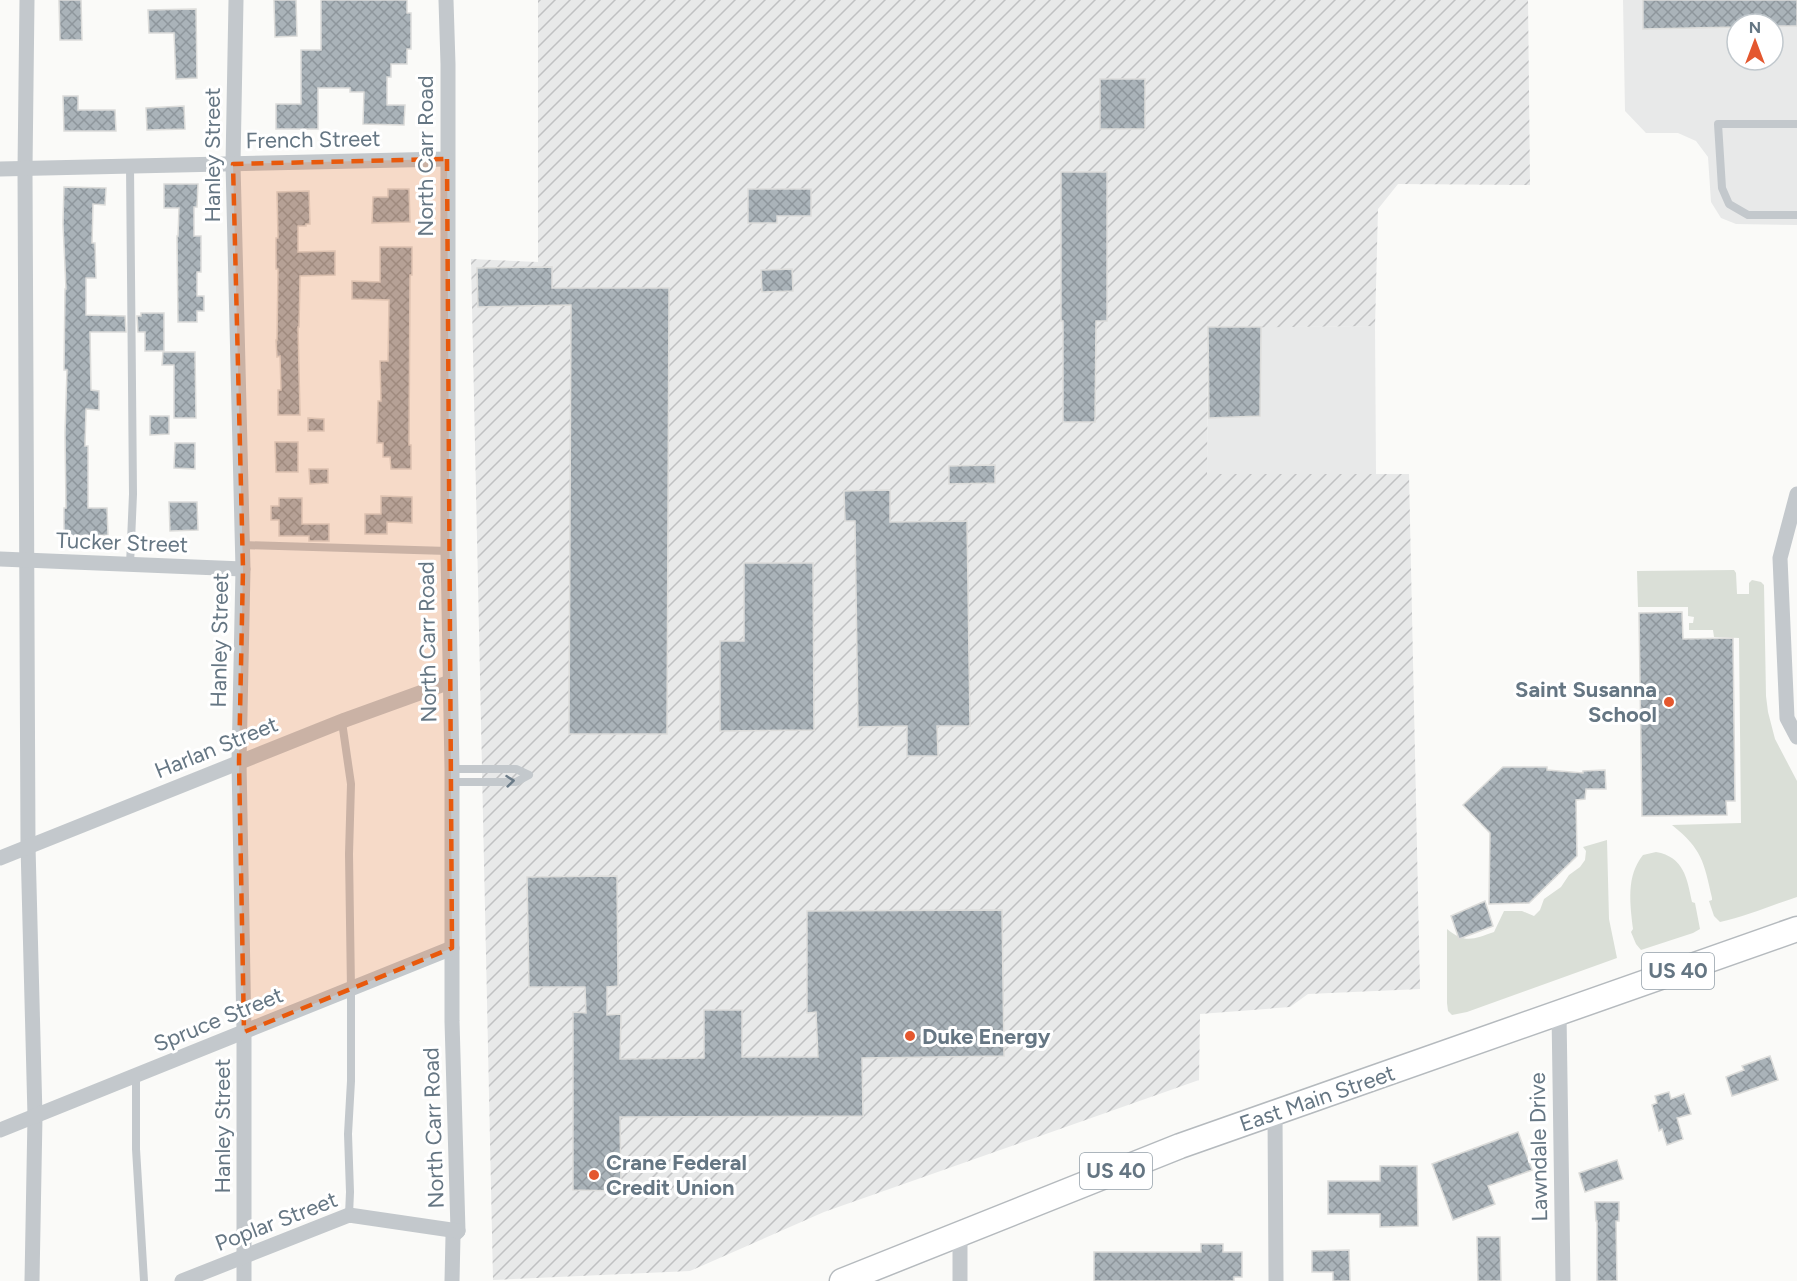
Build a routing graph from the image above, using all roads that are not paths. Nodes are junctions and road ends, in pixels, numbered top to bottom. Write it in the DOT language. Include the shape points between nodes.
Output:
graph roads {
  1 [pos="27,0"];
  2 [pos="236,0"];
  3 [pos="446,0"];
  4 [pos="1797,124"];
  5 [pos="447,159"];
  6 [pos="233,164"];
  7 [pos="130,166"];
  8 [pos="0,169"];
  9 [pos="25,169"];
  10 [pos="1797,215"];
  11 [pos="1797,494"];
  12 [pos="242,545"];
  13 [pos="448,551"];
  14 [pos="0,559"];
  15 [pos="28,560"];
  16 [pos="130,565"];
  17 [pos="243,569"];
  18 [pos="450,682"];
  19 [pos="342,722"];
  20 [pos="1797,737"];
  21 [pos="239,762"];
  22 [pos="452,775"];
  23 [pos="28,846"];
  24 [pos="0,858"];
  25 [pos="1797,929"];
  26 [pos="452,948"];
  27 [pos="351,989"];
  28 [pos="1559,1013"];
  29 [pos="244,1032"];
  30 [pos="136,1076"];
  31 [pos="1275,1113"];
  32 [pos="34,1116"];
  33 [pos="0,1130"];
  34 [pos="349,1215"];
  35 [pos="458,1231"];
  36 [pos="960,1234"];
  37 [pos="245,1255"];
  38 [pos="32,1281"];
  39 [pos="144,1281"];
  40 [pos="182,1281"];
  41 [pos="244,1281"];
  42 [pos="452,1281"];
  43 [pos="842,1281"];
  44 [pos="960,1281"];
  45 [pos="1276,1281"];
  46 [pos="1563,1281"];
  1 -- 9 [label="street"];
  2 -- 6 [label="street, Hanley Street"];
  3 -- 5 [label="street, North Carr Road"];
  4 -- 10 [label="lane" via="1718,124 1722,188 1729,204 1748,215"];
  5 -- 6 [label="street, French Street"];
  5 -- 13 [label="street, North Carr Road"];
  6 -- 7 [label="street, French Street"];
  6 -- 12 [label="street, Hanley Street"];
  7 -- 9 [label="street, French Street"];
  7 -- 16 [label="lane"];
  8 -- 9 [label="street, French Street"];
  9 -- 15 [label="street"];
  11 -- 20 [label="street" via="1780,558 1787,718"];
  12 -- 13 [label="lane"];
  12 -- 17 [label="street, Hanley Street"];
  13 -- 18 [label="street, North Carr Road"];
  14 -- 15 [label="street, Tucker Street"];
  15 -- 16 [label="street, Tucker Street"];
  15 -- 23 [label="street"];
  16 -- 17 [label="street, Tucker Street"];
  17 -- 21 [label="street, Hanley Street"];
  18 -- 19 [label="street, Harlan Street"];
  18 -- 22 [label="street, North Carr Road"];
  19 -- 21 [label="street, Harlan Street"];
  19 -- 27 [label="lane" via="351,784"];
  21 -- 23 [label="street, Harlan Street"];
  21 -- 29 [label="street, Hanley Street"];
  22 -- 22 [label="lane, one-way" via="516,782 529,775 516,769"];
  22 -- 26 [label="street, North Carr Road"];
  23 -- 24 [label="street, Harlan Street"];
  23 -- 32 [label="street"];
  25 -- 28 [label="main road, East Main Street / US 40"];
  26 -- 27 [label="street, Spruce Street"];
  26 -- 35 [label="street, North Carr Road"];
  27 -- 29 [label="street, Spruce Street"];
  27 -- 34 [label="lane"];
  28 -- 31 [label="main road, East Main Street / US 40"];
  28 -- 46 [label="street, Lawndale Drive"];
  29 -- 30 [label="street, Spruce Street"];
  29 -- 37 [label="street, Hanley Street"];
  30 -- 32 [label="street, Spruce Street"];
  30 -- 39 [label="lane"];
  31 -- 36 [label="main road, East Main Street / US 40" via="1180,1146"];
  31 -- 45 [label="street"];
  32 -- 33 [label="street, Spruce Street"];
  32 -- 38 [label="street"];
  34 -- 35 [label="street, Poplar Street"];
  34 -- 37 [label="street, Poplar Street"];
  35 -- 42 [label="street, North Carr Road" via="453,1236"];
  36 -- 43 [label="main road, East Main Street / US 40"];
  36 -- 44 [label="street"];
  37 -- 40 [label="street, Poplar Street"];
  37 -- 41 [label="street, Hanley Street"];
}
